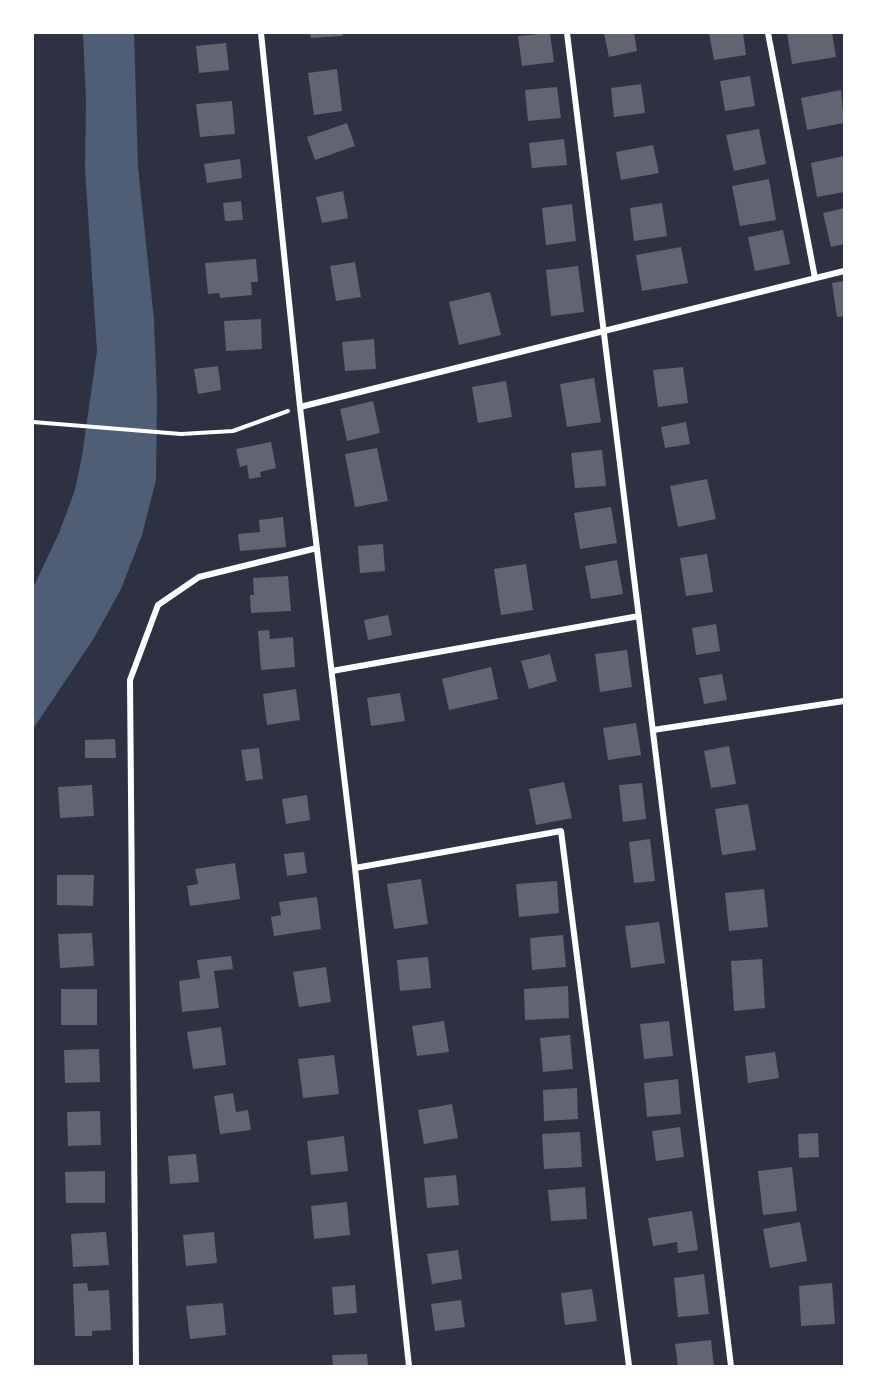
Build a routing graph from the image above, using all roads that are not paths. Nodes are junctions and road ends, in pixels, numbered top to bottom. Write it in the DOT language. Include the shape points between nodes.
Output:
graph roads {
  1 [pos="261,33"];
  2 [pos="567,33"];
  3 [pos="768,33"];
  4 [pos="844,271"];
  5 [pos="816,278"];
  6 [pos="603,330"];
  7 [pos="300,407"];
  8 [pos="317,548"];
  9 [pos="639,615"];
  10 [pos="332,671"];
  11 [pos="844,701"];
  12 [pos="653,730"];
  13 [pos="355,868"];
  14 [pos="136,1366"];
  15 [pos="410,1366"];
  16 [pos="629,1366"];
  17 [pos="731,1366"];
  1 -- 7 [label="street"];
  2 -- 6 [label="street"];
  3 -- 5 [label="street"];
  4 -- 5 [label="street"];
  5 -- 6 [label="street"];
  6 -- 7 [label="street"];
  6 -- 9 [label="street"];
  7 -- 8 [label="street"];
  8 -- 10 [label="street"];
  8 -- 14 [label="street" via="199,577 158,605 130,680"];
  9 -- 10 [label="street"];
  9 -- 12 [label="street"];
  10 -- 13 [label="street"];
  11 -- 12 [label="street"];
  12 -- 17 [label="street"];
  13 -- 15 [label="street"];
  13 -- 16 [label="street" via="561,831"];
}
